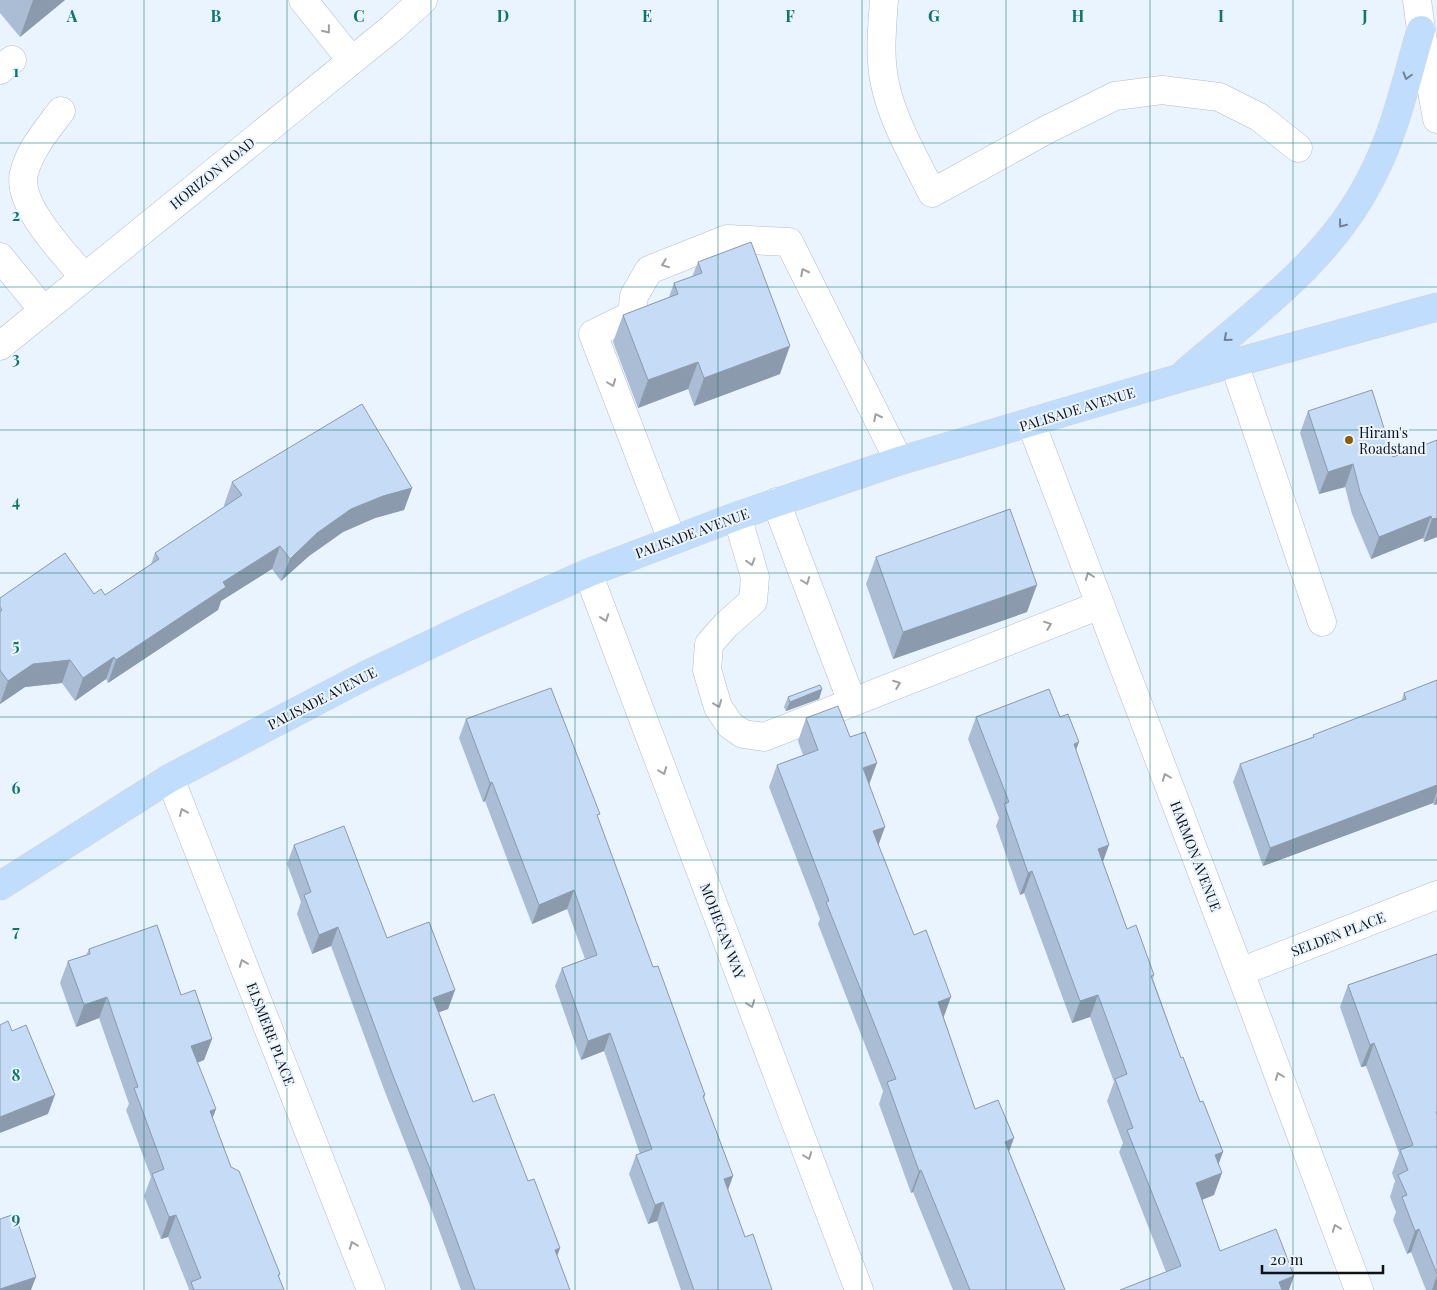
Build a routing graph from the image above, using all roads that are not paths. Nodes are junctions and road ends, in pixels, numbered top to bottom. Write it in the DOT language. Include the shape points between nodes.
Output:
graph roads {
  1 [pos="303,0"];
  2 [pos="423,0"];
  3 [pos="884,0"];
  4 [pos="1417,0"];
  5 [pos="1421,30"];
  6 [pos="1437,55"];
  7 [pos="351,60"];
  8 [pos="61,110"];
  9 [pos="1437,119"];
  10 [pos="1298,148"];
  11 [pos="0,257"];
  12 [pos="84,277"];
  13 [pos="1437,307"];
  14 [pos="43,310"];
  15 [pos="0,346"];
  16 [pos="1234,363"];
  17 [pos="1180,378"];
  18 [pos="1030,423"];
  19 [pos="899,461"];
  20 [pos="776,502"];
  21 [pos="737,516"];
  22 [pos="672,540"];
  23 [pos="588,573"];
  24 [pos="1100,605"];
  25 [pos="1322,622"];
  26 [pos="852,702"];
  27 [pos="170,778"];
  28 [pos="0,886"];
  29 [pos="1437,895"];
  30 [pos="1240,972"];
  31 [pos="371,1290"];
  32 [pos="859,1290"];
  33 [pos="1359,1290"];
  1 -- 7 [label="street, one-way"];
  2 -- 7 [label="street, HORIZON ROAD"];
  3 -- 10 [label="street" via="881,36 885,84 898,123 932,193 1115,96 1162,90 1220,97 1259,117"];
  4 -- 5 [label="street"];
  5 -- 6 [label="main road"];
  5 -- 9 [label="street"];
  5 -- 17 [label="main road, one-way" via="1391,130 1370,180 1346,220 1304,271"];
  7 -- 12 [label="street, HORIZON ROAD"];
  8 -- 12 [label="street" via="34,147 23,174 25,197 42,226"];
  11 -- 14 [label="street"];
  12 -- 14 [label="street, HORIZON ROAD"];
  13 -- 16 [label="main road, PALISADE AVENUE"];
  14 -- 15 [label="street, HORIZON ROAD"];
  16 -- 17 [label="main road, PALISADE AVENUE"];
  16 -- 25 [label="street"];
  17 -- 18 [label="main road, PALISADE AVENUE"];
  18 -- 19 [label="main road, PALISADE AVENUE"];
  24 -- 18 [label="street, HARMON AVENUE, one-way"];
  19 -- 20 [label="main road, PALISADE AVENUE"];
  19 -- 22 [label="street, one-way" via="789,242 728,239 649,270 634,296 632,315 593,334"];
  20 -- 21 [label="main road, PALISADE AVENUE"];
  20 -- 26 [label="street, one-way"];
  21 -- 22 [label="main road, PALISADE AVENUE"];
  21 -- 26 [label="street, one-way" via="755,577 753,601 709,644 707,670 718,707 730,725 743,734 764,737"];
  22 -- 23 [label="main road, PALISADE AVENUE"];
  23 -- 27 [label="main road, PALISADE AVENUE" via="368,674"];
  23 -- 32 [label="street, MOHEGAN WAY, one-way"];
  26 -- 24 [label="street, one-way"];
  30 -- 24 [label="street, HARMON AVENUE, one-way"];
  27 -- 28 [label="main road, PALISADE AVENUE"];
  31 -- 27 [label="street, ELSMERE PLACE, one-way"];
  29 -- 30 [label="street, SELDEN PLACE"];
  33 -- 30 [label="street, HARMON AVENUE, one-way"];
}
